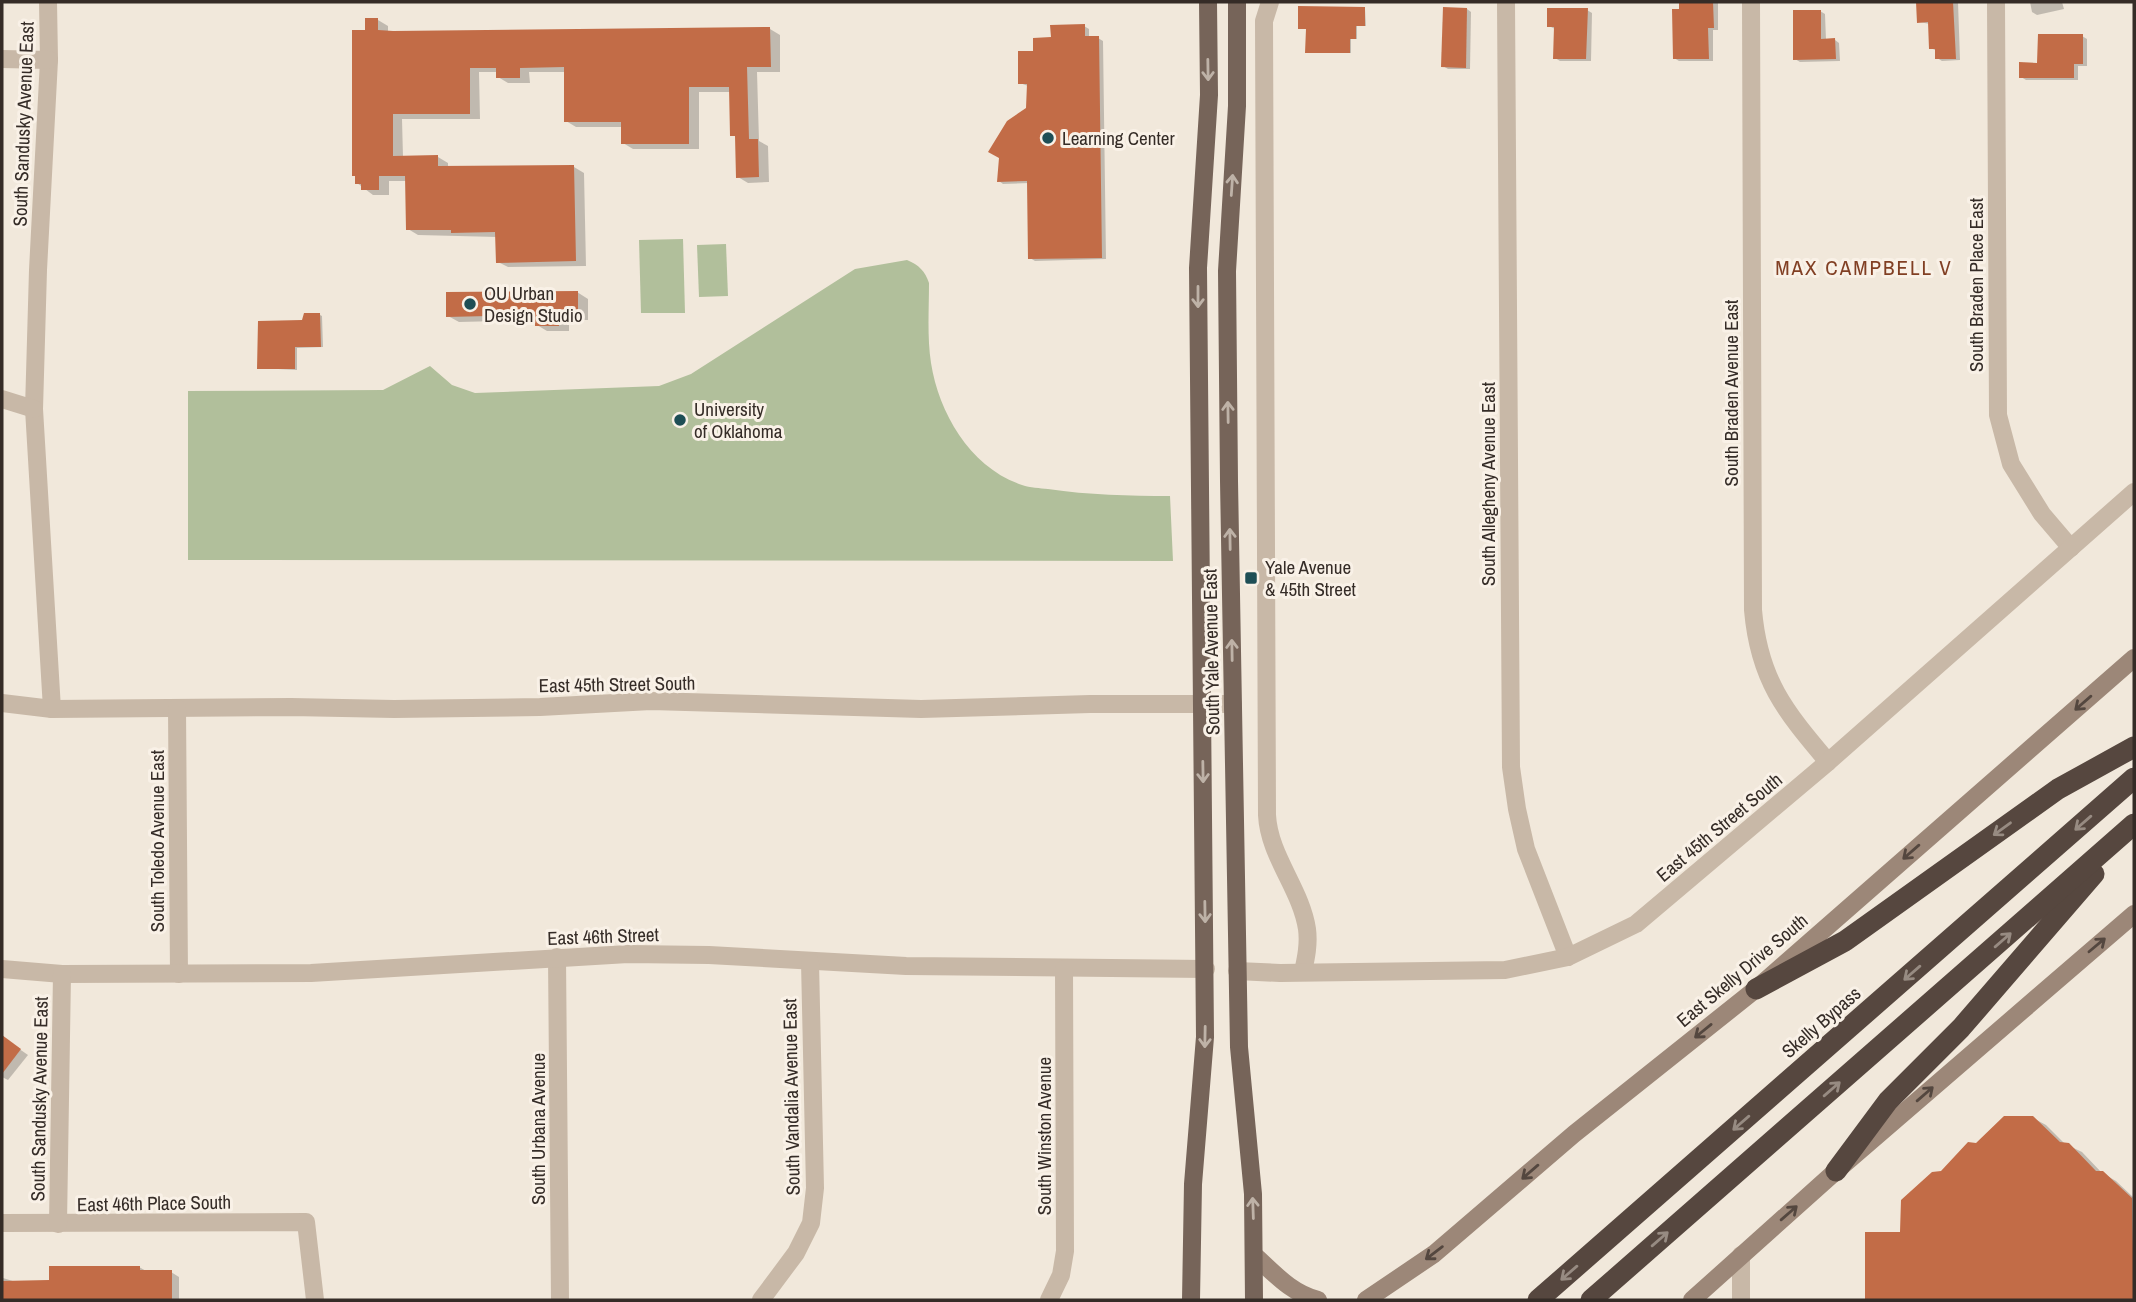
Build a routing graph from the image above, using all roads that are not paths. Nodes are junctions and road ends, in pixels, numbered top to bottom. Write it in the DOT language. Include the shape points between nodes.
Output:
graph roads {
  1 [pos="48,2"];
  2 [pos="1208,2"];
  3 [pos="1237,2"];
  4 [pos="1270,2"];
  5 [pos="1506,2"];
  6 [pos="1751,2"];
  7 [pos="1996,2"];
  8 [pos="2,59"];
  9 [pos="49,60"];
  10 [pos="2,398"];
  11 [pos="34,409"];
  12 [pos="1198,481"];
  13 [pos="1229,481"];
  14 [pos="2134,492"];
  15 [pos="2071,548"];
  16 [pos="2134,658"];
  17 [pos="2,704"];
  18 [pos="1202,704"];
  19 [pos="1233,704"];
  20 [pos="177,708"];
  21 [pos="52,709"];
  22 [pos="2134,747"];
  23 [pos="1828,762"];
  24 [pos="2134,778"];
  25 [pos="2134,826"];
  26 [pos="2134,914"];
  27 [pos="557,957"];
  28 [pos="1567,957"];
  29 [pos="810,962"];
  30 [pos="2,969"];
  31 [pos="1064,969"];
  32 [pos="1206,969"];
  33 [pos="1237,971"];
  34 [pos="1303,972"];
  35 [pos="62,974"];
  36 [pos="179,974"];
  37 [pos="1756,989"];
  38 [pos="1836,1171"];
  39 [pos="2,1223"];
  40 [pos="58,1224"];
  41 [pos="1254,1255"];
  42 [pos="1741,1255"];
  43 [pos="315,1300"];
  44 [pos="560,1300"];
  45 [pos="761,1300"];
  46 [pos="1049,1300"];
  47 [pos="1191,1300"];
  48 [pos="1254,1300"];
  49 [pos="1318,1300"];
  50 [pos="1366,1300"];
  51 [pos="1538,1300"];
  52 [pos="1591,1300"];
  53 [pos="1692,1300"];
  54 [pos="1741,1300"];
  1 -- 9 [label="street, South Sandusky Avenue East"];
  2 -- 12 [label="main road, South Yale Avenue East, one-way" via="1209,94 1198,268"];
  13 -- 3 [label="main road, South Yale Avenue East, one-way" via="1227,271 1237,106"];
  4 -- 34 [label="street" via="1264,21 1268,829 1306,924"];
  5 -- 28 [label="street, South Allegheny Avenue East" via="1511,767 1526,849"];
  6 -- 23 [label="street, South Braden Avenue East" via="1755,635 1779,701"];
  7 -- 15 [label="street, South Braden Place East" via="1998,415 2011,464 2042,514"];
  8 -- 9 [label="street"];
  9 -- 11 [label="street, South Sandusky Avenue East"];
  10 -- 11 [label="street"];
  11 -- 21 [label="street, South Sandusky Avenue East"];
  12 -- 13 [label="main road"];
  12 -- 18 [label="main road, South Yale Avenue East"];
  19 -- 13 [label="main road, South Yale Avenue East, one-way"];
  14 -- 15 [label="street, East 45th Street South"];
  15 -- 23 [label="street, East 45th Street South"];
  16 -- 37 [label="main road, East Skelly Drive South, one-way"];
  17 -- 21 [label="street, East 45th Street South"];
  18 -- 19 [label="street, East 45th Street South"];
  18 -- 20 [label="street, East 45th Street South" via="921,709 651,701 407,709"];
  18 -- 32 [label="main road, South Yale Avenue East, one-way"];
  19 -- 33 [label="main road, South Yale Avenue East"];
  20 -- 21 [label="street, East 45th Street South"];
  20 -- 36 [label="street, South Toledo Avenue East"];
  22 -- 37 [label="highway, one-way" via="2057,789 1845,941"];
  23 -- 28 [label="street, East 45th Street South" via="1636,924"];
  24 -- 51 [label="highway, Skelly Bypass, one-way"];
  25 -- 38 [label="highway" via="1961,1028 1888,1101"];
  52 -- 25 [label="highway, one-way"];
  38 -- 26 [label="main road, one-way"];
  27 -- 29 [label="street, East 46th Street" via="709,955"];
  27 -- 36 [label="street, East 46th Street" via="311,973"];
  27 -- 44 [label="street, South Urbana Avenue"];
  28 -- 34 [label="street, East 45th Street South" via="1505,970"];
  29 -- 31 [label="street, East 46th Street"];
  29 -- 45 [label="street, South Vandalia Avenue East" via="815,1188 811,1223 796,1253"];
  30 -- 35 [label="street, East 46th Street"];
  31 -- 32 [label="street, East 46th Street"];
  31 -- 46 [label="street, South Winston Avenue" via="1065,1251 1061,1275"];
  32 -- 33 [label="main road"];
  32 -- 47 [label="main road, South Yale Avenue East, one-way"];
  33 -- 34 [label="street, East 45th Street South"];
  41 -- 33 [label="main road, South Yale Avenue East, one-way"];
  35 -- 36 [label="street, East 46th Street"];
  35 -- 40 [label="street, South Sandusky Avenue East"];
  37 -- 50 [label="main road, East Skelly Drive South, one-way" via="1574,1134 1444,1246"];
  42 -- 38 [label="main road, one-way"];
  39 -- 40 [label="street, East 46th Place South"];
  40 -- 43 [label="street, East 46th Place South" via="306,1222"];
  41 -- 48 [label="main road, South Yale Avenue East"];
  41 -- 49 [label="main road" via="1288,1287"];
  42 -- 53 [label="main road"];
  42 -- 54 [label="street"];
}
